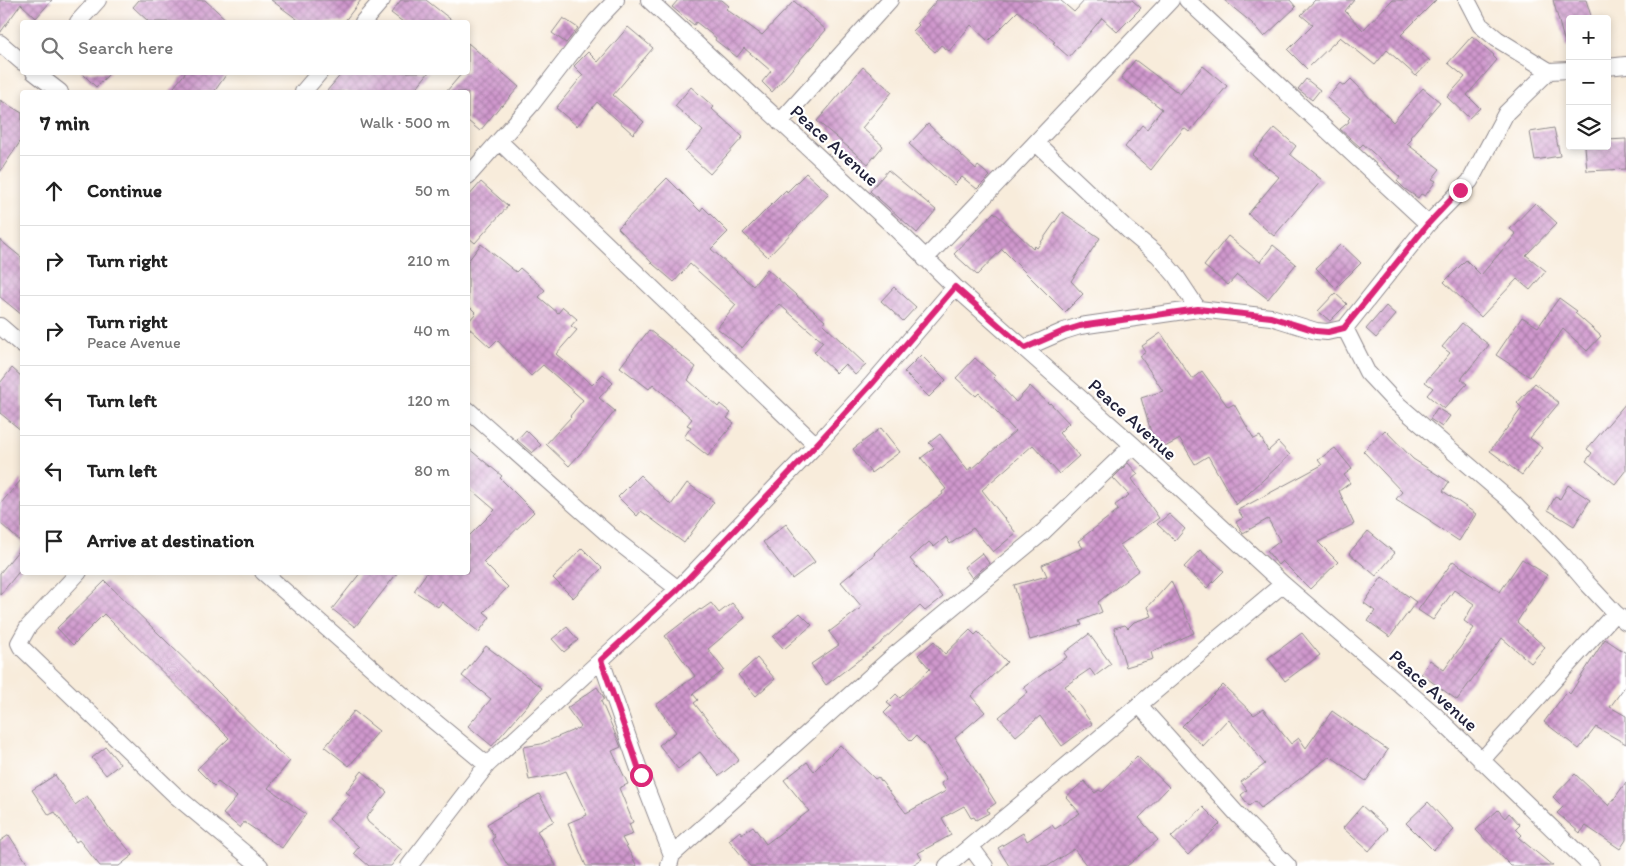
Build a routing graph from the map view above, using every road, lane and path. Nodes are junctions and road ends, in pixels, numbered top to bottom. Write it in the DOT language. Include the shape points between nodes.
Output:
graph roads {
  1 [pos="98,0"];
  2 [pos="382,0"];
  3 [pos="616,0"];
  4 [pos="649,0"];
  5 [pos="890,0"];
  6 [pos="1171,0"];
  7 [pos="1187,0"];
  8 [pos="1467,0"];
  9 [pos="80,20"];
  10 [pos="365,20"];
  11 [pos="0,43"];
  12 [pos="20,60"];
  13 [pos="1626,65"];
  14 [pos="1611,67"];
  15 [pos="1566,70"];
  16 [pos="1548,71"];
  17 [pos="38,75"];
  18 [pos="317,75"];
  19 [pos="57,90"];
  20 [pos="305,90"];
  21 [pos="780,122"];
  22 [pos="499,141"];
  23 [pos="1036,142"];
  24 [pos="470,174"];
  25 [pos="1428,224"];
  26 [pos="925,259"];
  27 [pos="955,287"];
  28 [pos="1198,309"];
  29 [pos="0,326"];
  30 [pos="1344,328"];
  31 [pos="20,343"];
  32 [pos="1025,348"];
  33 [pos="470,412"];
  34 [pos="816,445"];
  35 [pos="1133,445"];
  36 [pos="76,575"];
  37 [pos="266,575"];
  38 [pos="1283,584"];
  39 [pos="678,589"];
  40 [pos="1621,617"];
  41 [pos="601,660"];
  42 [pos="1139,705"];
  43 [pos="1481,761"];
  44 [pos="487,765"];
  45 [pos="971,847"];
  46 [pos="670,860"];
  47 [pos="260,866"];
  48 [pos="409,866"];
  49 [pos="947,866"];
  50 [pos="985,866"];
  51 [pos="1288,866"];
  52 [pos="1589,866"];
  1 -- 9 [label="street"];
  2 -- 10 [label="street"];
  3 -- 22 [label="street"];
  4 -- 21 [label="street, Peace Avenue"];
  5 -- 21 [label="street"];
  6 -- 23 [label="street"];
  7 -- 25 [label="street"];
  8 -- 16 [label="street" via="1480,25"];
  11 -- 12 [label="street"];
  13 -- 14 [label="street"];
  15 -- 16 [label="street"];
  16 -- 25 [label="street" via="1506,113 1470,180"];
  17 -- 19 [label="street"];
  18 -- 20 [label="street"];
  21 -- 26 [label="street, Peace Avenue"];
  22 -- 24 [label="street"];
  22 -- 34 [label="street"];
  23 -- 26 [label="street"];
  23 -- 28 [label="street" via="1158,255"];
  25 -- 30 [label="street"];
  26 -- 27 [label="street, Peace Avenue"];
  27 -- 32 [label="street, Peace Avenue"];
  27 -- 34 [label="street"];
  28 -- 30 [label="street" via="1271,317 1316,331"];
  28 -- 32 [label="street" via="1080,326"];
  29 -- 31 [label="street"];
  30 -- 40 [label="street" via="1367,372 1394,400 1514,504"];
  32 -- 35 [label="street, Peace Avenue"];
  33 -- 39 [label="street" via="609,535"];
  34 -- 39 [label="street"];
  35 -- 38 [label="street, Peace Avenue"];
  35 -- 46 [label="street" via="1043,532 891,658"];
  36 -- 47 [label="street" via="28,627 19,642 21,647 175,795"];
  37 -- 44 [label="street"];
  38 -- 42 [label="street"];
  38 -- 43 [label="street, Peace Avenue" via="1434,714"];
  39 -- 41 [label="street"];
  40 -- 43 [label="street"];
  41 -- 44 [label="street"];
  41 -- 46 [label="street"];
  42 -- 45 [label="street"];
  42 -- 51 [label="street"];
  43 -- 52 [label="street, Peace Avenue"];
  44 -- 48 [label="street"];
  45 -- 49 [label="street"];
  45 -- 50 [label="street"];
}
